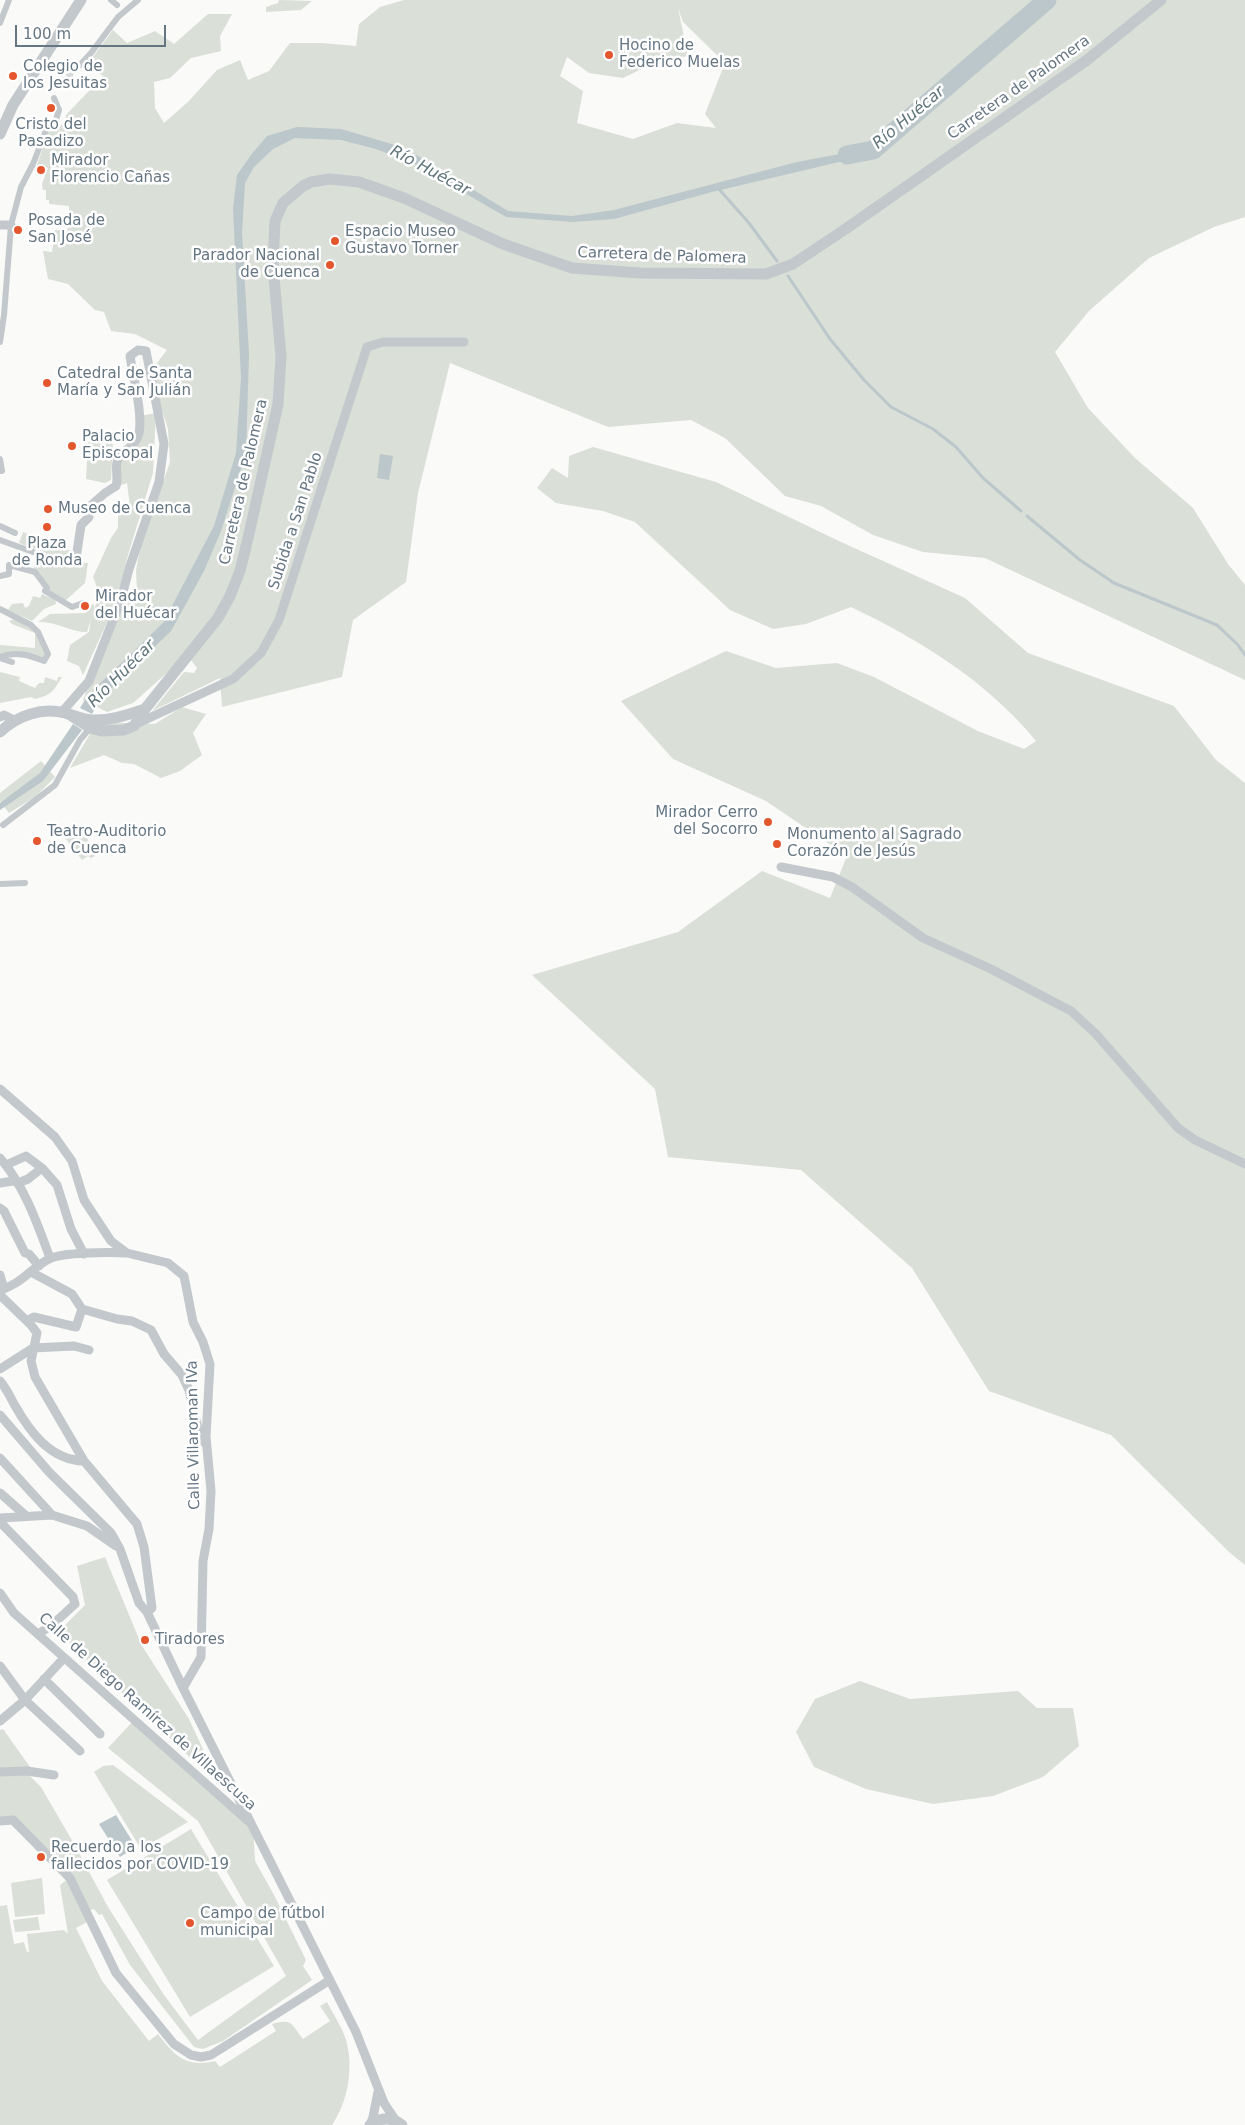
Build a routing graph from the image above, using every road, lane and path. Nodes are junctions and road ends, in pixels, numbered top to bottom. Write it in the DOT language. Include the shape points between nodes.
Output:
graph roads {
  1 [pos="10,0"];
  2 [pos="81,0"];
  3 [pos="111,0"];
  4 [pos="138,0"];
  5 [pos="1161,0"];
  6 [pos="117,5"];
  7 [pos="0,23"];
  8 [pos="79,66"];
  9 [pos="51,108"];
  10 [pos="0,134"];
  11 [pos="0,225"];
  12 [pos="11,225"];
  13 [pos="3,290"];
  14 [pos="0,342"];
  15 [pos="464,342"];
  16 [pos="0,459"];
  17 [pos="0,470"];
  18 [pos="0,526"];
  19 [pos="15,533"];
  20 [pos="0,540"];
  21 [pos="33,552"];
  22 [pos="76,552"];
  23 [pos="0,576"];
  24 [pos="83,603"];
  25 [pos="0,609"];
  26 [pos="0,658"];
  27 [pos="12,662"];
  28 [pos="145,709"];
  29 [pos="66,714"];
  30 [pos="0,717"];
  31 [pos="14,720"];
  32 [pos="91,723"];
  33 [pos="134,726"];
  34 [pos="0,732"];
  35 [pos="3,825"];
  36 [pos="781,867"];
  37 [pos="25,883"];
  38 [pos="0,884"];
  39 [pos="0,1089"];
  40 [pos="3,1162"];
  41 [pos="1245,1164"];
  42 [pos="42,1168"];
  43 [pos="0,1183"];
  44 [pos="18,1183"];
  45 [pos="0,1208"];
  46 [pos="127,1253"];
  47 [pos="84,1254"];
  48 [pos="50,1258"];
  49 [pos="35,1269"];
  50 [pos="0,1275"];
  51 [pos="1,1292"];
  52 [pos="82,1309"];
  53 [pos="27,1321"];
  54 [pos="33,1348"];
  55 [pos="89,1350"];
  56 [pos="0,1369"];
  57 [pos="0,1381"];
  58 [pos="0,1415"];
  59 [pos="206,1445"];
  60 [pos="0,1458"];
  61 [pos="84,1461"];
  62 [pos="0,1493"];
  63 [pos="52,1514"];
  64 [pos="25,1515"];
  65 [pos="0,1518"];
  66 [pos="0,1522"];
  67 [pos="120,1549"];
  68 [pos="0,1593"];
  69 [pos="147,1612"];
  70 [pos="38,1634"];
  71 [pos="64,1658"];
  72 [pos="0,1666"];
  73 [pos="44,1679"];
  74 [pos="183,1688"];
  75 [pos="25,1700"];
  76 [pos="0,1722"];
  77 [pos="100,1734"];
  78 [pos="80,1751"];
  79 [pos="0,1772"];
  80 [pos="54,1775"];
  81 [pos="0,1821"];
  82 [pos="253,1826"];
  83 [pos="330,1980"];
  84 [pos="378,2089"];
  85 [pos="399,2123"];
  86 [pos="370,2125"];
  1 -- 7 [label="street"];
  2 -- 10 [label="street" via="13,105"];
  3 -- 6 [label="street"];
  4 -- 8 [label="street" via="118,17"];
  5 -- 28 [label="street, Carretera de Palomera" via="1087,60 847,228 793,264 766,274 640,273 572,268 503,244 404,198 359,182 330,179 303,186 283,203 275,221 280,383 272,436 237,580 218,618"];
  9 -- 12 [label="street" via="54,98 59,110 21,187"];
  11 -- 12 [label="street"];
  12 -- 13 [label="street"];
  13 -- 14 [label="street"];
  15 -- 33 [label="street, Subida a San Pablo" via="384,342 367,347 279,620 261,653 234,679"];
  16 -- 17 [label="street"];
  18 -- 19 [label="street"];
  20 -- 21 [label="street"];
  22 -- 29 [label="street" via="88,508 116,486 118,458 135,444 139,433 140,416 130,356 138,350 146,351 164,444 159,482 121,600 89,681"];
  23 -- 24 [label="street" via="9,574 10,565 35,572 47,588 45,591 72,607"];
  25 -- 26 [label="street" via="31,625 48,654 44,661 26,654 6,654"];
  26 -- 27 [label="street"];
  28 -- 32 [label="street"];
  28 -- 33 [label="street, Carretera de Palomera"];
  29 -- 31 [label="street" via="28,714"];
  29 -- 32 [label="street"];
  30 -- 31 [label="street" via="4,715"];
  31 -- 34 [label="street"];
  32 -- 33 [label="street" via="109,732"];
  32 -- 35 [label="street" via="55,785"];
  36 -- 41 [label="street" via="833,877 923,938 992,969 1071,1011 1096,1034 1178,1128 1195,1140"];
  37 -- 38 [label="street"];
  39 -- 46 [label="street, Calle Villaroman IVa" via="55,1137 72,1161 84,1200 95,1218 111,1241"];
  40 -- 42 [label="street" via="26,1156"];
  40 -- 44 [label="street"];
  42 -- 44 [label="street"];
  42 -- 47 [label="street" via="57,1186 71,1229"];
  43 -- 44 [label="street"];
  44 -- 48 [label="street" via="36,1216"];
  45 -- 49 [label="street"];
  46 -- 47 [label="street"];
  46 -- 59 [label="street, Calle Villaroman IVa" via="168,1263 184,1276 193,1322 210,1364"];
  47 -- 48 [label="street"];
  48 -- 49 [label="street"];
  49 -- 51 [label="street"];
  49 -- 52 [label="street" via="72,1294"];
  50 -- 51 [label="street"];
  51 -- 53 [label="street"];
  52 -- 53 [label="street" via="76,1326 34,1317"];
  52 -- 59 [label="street" via="132,1321 151,1330 164,1354 182,1375"];
  53 -- 54 [label="street" via="37,1333"];
  54 -- 55 [label="street" via="74,1346"];
  54 -- 56 [label="street"];
  54 -- 61 [label="street" via="31,1366 35,1377"];
  57 -- 61 [label="street" via="42,1443 65,1458"];
  58 -- 67 [label="street, Calle de Diego Ramírez de Villaescusa" via="49,1472 111,1532"];
  59 -- 74 [label="street, Calle Villaroman IVa" via="210,1490 209,1529 203,1561 201,1657"];
  60 -- 63 [label="street"];
  61 -- 69 [label="street" via="137,1524 144,1547 152,1608"];
  62 -- 64 [label="street"];
  63 -- 64 [label="street"];
  63 -- 67 [label="street" via="87,1526"];
  64 -- 65 [label="street"];
  66 -- 70 [label="street" via="73,1597 75,1604"];
  67 -- 69 [label="street, Calle de Diego Ramírez de Villaescusa" via="136,1598"];
  68 -- 70 [label="street, Calle de Diego Ramírez de Villaescusa" via="14,1613"];
  69 -- 74 [label="street, Calle de Diego Ramírez de Villaescusa"];
  70 -- 71 [label="street, Calle de Diego Ramírez de Villaescusa"];
  71 -- 73 [label="street"];
  71 -- 82 [label="street, Calle de Diego Ramírez de Villaescusa"];
  72 -- 75 [label="street"];
  73 -- 75 [label="street"];
  73 -- 77 [label="street"];
  74 -- 82 [label="street, Calle de Diego Ramírez de Villaescusa"];
  75 -- 76 [label="street"];
  75 -- 78 [label="street"];
  79 -- 80 [label="street"];
  81 -- 83 [label="street" via="13,1820 70,1878 116,1973 174,2044 191,2055 211,2056"];
  82 -- 83 [label="street"];
  83 -- 84 [label="street" via="356,2032"];
  84 -- 85 [label="street"];
  84 -- 86 [label="street"];
  85 -- 86 [label="street" via="382,2119"];
}
